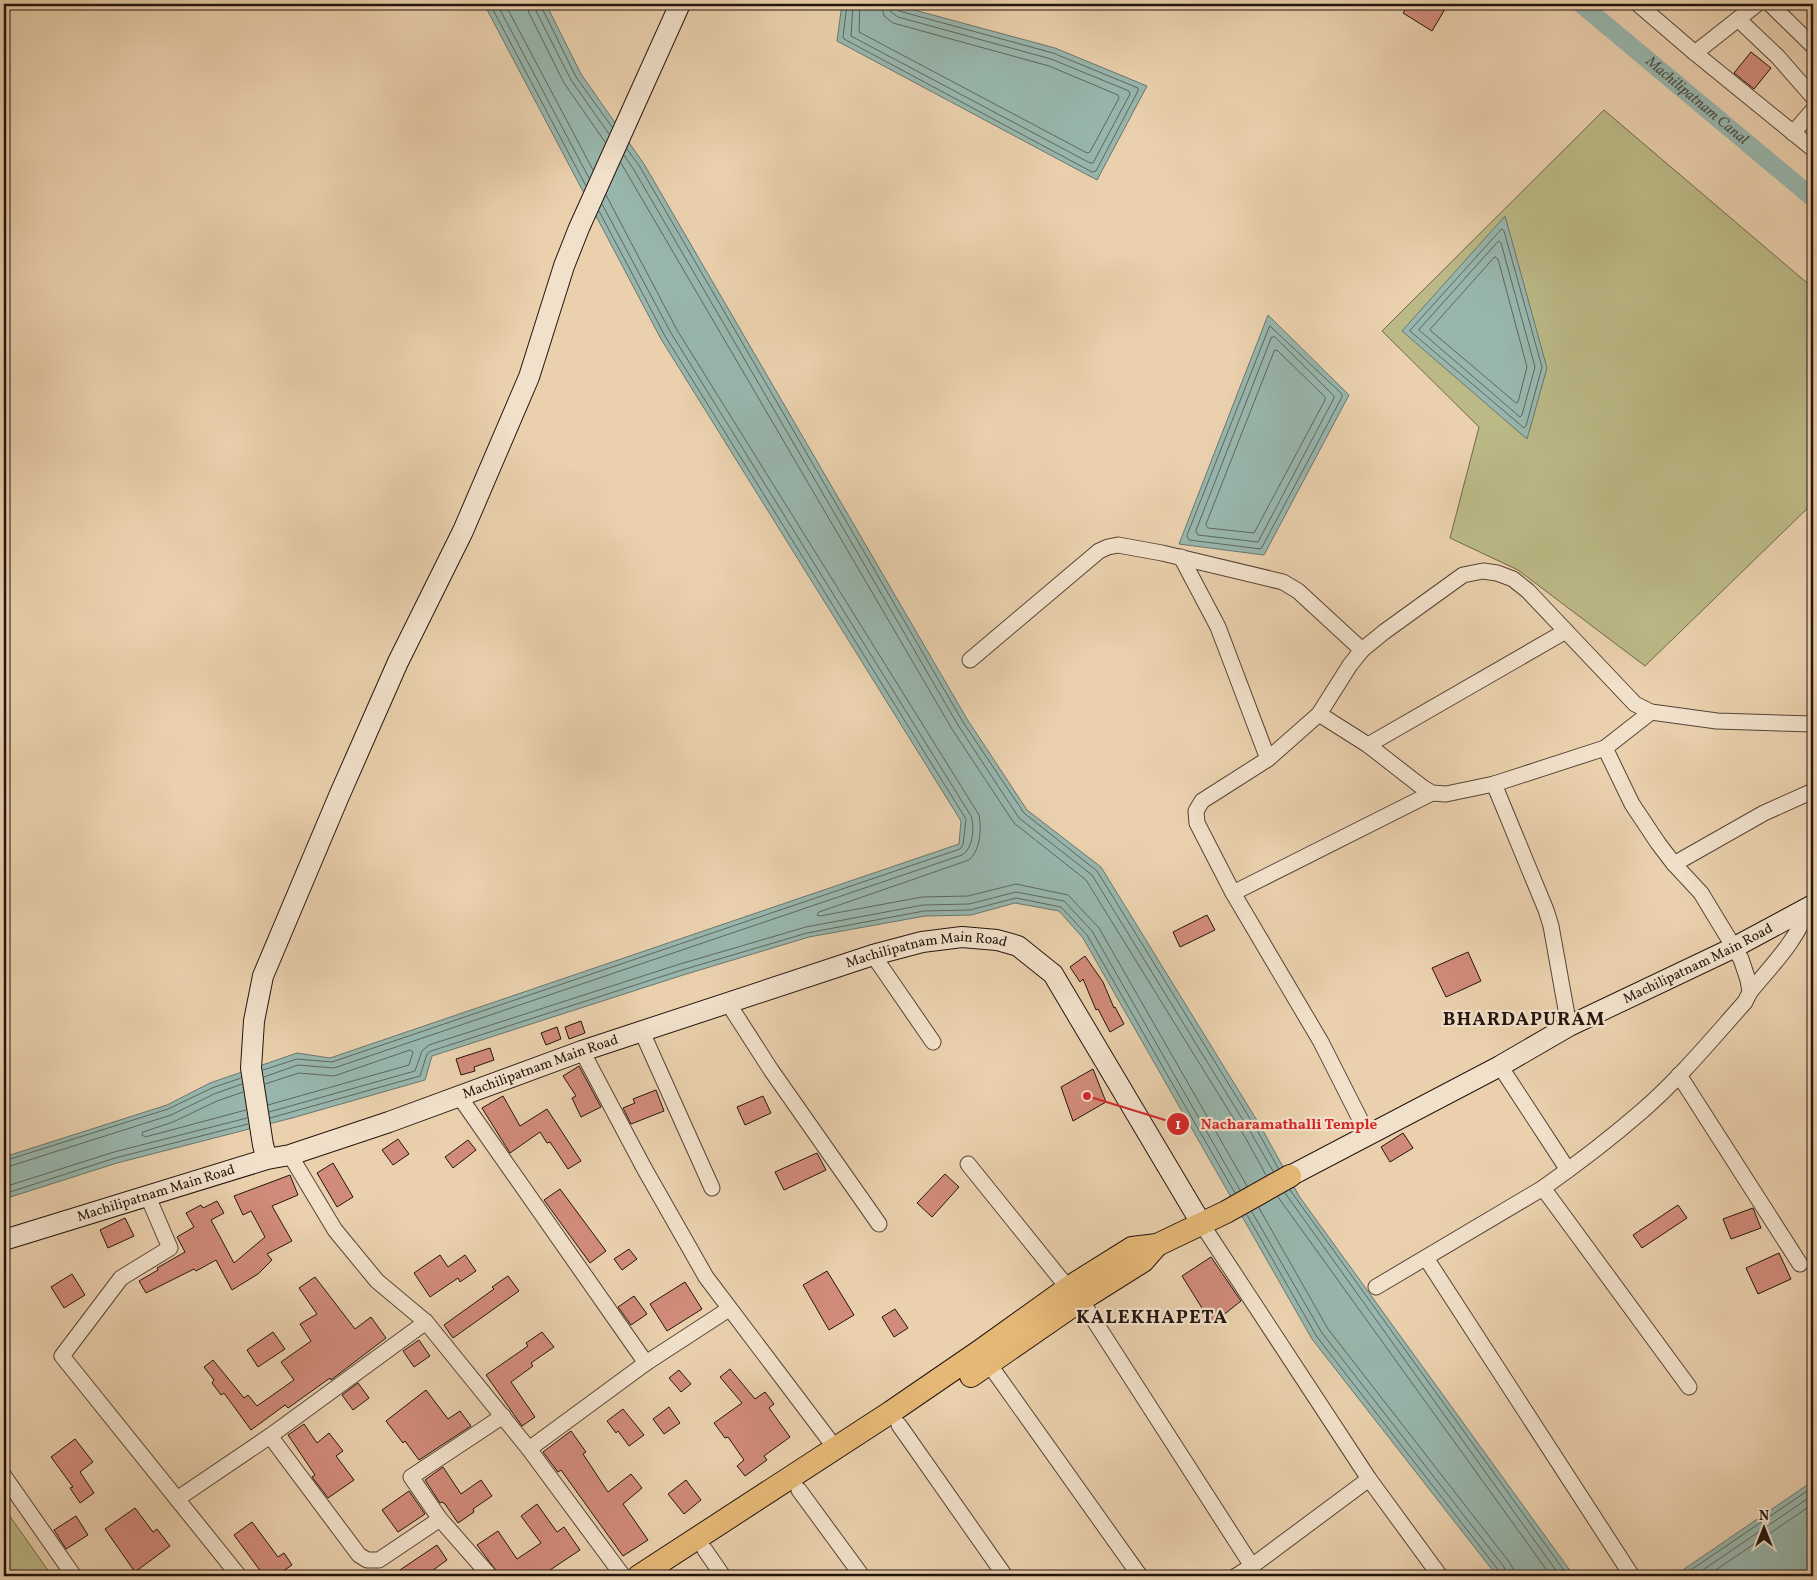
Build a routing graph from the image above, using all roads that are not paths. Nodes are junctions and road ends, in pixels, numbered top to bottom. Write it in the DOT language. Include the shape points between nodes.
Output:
graph roads {
  1 [pos="680,4"];
  2 [pos="1638,4"];
  3 [pos="1757,4"];
  4 [pos="1770,4"];
  5 [pos="1738,19"];
  6 [pos="1813,46"];
  7 [pos="1695,53"];
  8 [pos="1813,97"];
  9 [pos="1813,110"];
  10 [pos="1793,133"];
  11 [pos="1813,149"];
  12 [pos="1181,557"];
  13 [pos="1566,631"];
  14 [pos="1362,650"];
  15 [pos="970,660"];
  16 [pos="1651,712"];
  17 [pos="1319,714"];
  18 [pos="1813,724"];
  19 [pos="1368,746"];
  20 [pos="1605,748"];
  21 [pos="1268,759"];
  22 [pos="1494,784"];
  23 [pos="1813,791"];
  24 [pos="1432,793"];
  25 [pos="1674,864"];
  26 [pos="1234,893"];
  27 [pos="1811,907"];
  28 [pos="1737,953"];
  29 [pos="873,955"];
  30 [pos="1750,992"];
  31 [pos="728,1003"];
  32 [pos="1569,1026"];
  33 [pos="642,1032"];
  34 [pos="933,1042"];
  35 [pos="582,1051"];
  36 [pos="1500,1066"];
  37 [pos="1679,1075"];
  38 [pos="459,1096"];
  39 [pos="1368,1135"];
  40 [pos="265,1152"];
  41 [pos="290,1155"];
  42 [pos="968,1164"];
  43 [pos="1568,1170"];
  44 [pos="1290,1176"];
  45 [pos="712,1188"];
  46 [pos="1543,1188"];
  47 [pos="148,1197"];
  48 [pos="1201,1223"];
  49 [pos="879,1224"];
  50 [pos="4,1240"];
  51 [pos="1426,1258"];
  52 [pos="1800,1264"];
  53 [pos="1376,1287"];
  54 [pos="1075,1294"];
  55 [pos="729,1309"];
  56 [pos="426,1322"];
  57 [pos="646,1363"];
  58 [pos="990,1364"];
  59 [pos="1689,1386"];
  60 [pos="503,1416"];
  61 [pos="899,1425"];
  62 [pos="270,1436"];
  63 [pos="529,1449"];
  64 [pos="836,1449"];
  65 [pos="4,1476"];
  66 [pos="1368,1479"];
  67 [pos="799,1490"];
  68 [pos="177,1499"];
  69 [pos="440,1519"];
  70 [pos="705,1550"];
  71 [pos="1252,1566"];
  72 [pos="74,1576"];
  73 [pos="239,1576"];
  74 [pos="490,1576"];
  75 [pos="623,1576"];
  76 [pos="639,1576"];
  77 [pos="664,1576"];
  78 [pos="722,1576"];
  79 [pos="862,1576"];
  80 [pos="1005,1576"];
  81 [pos="1140,1576"];
  82 [pos="1236,1576"];
  83 [pos="1440,1576"];
  84 [pos="1632,1576"];
  1 -- 40 [label="main road" via="579,228 518,403 463,531 390,680 263,976 254,1021 251,1068"];
  2 -- 7 [label="street"];
  3 -- 5 [label="street"];
  4 -- 6 [label="street"];
  5 -- 7 [label="street"];
  5 -- 8 [label="street"];
  7 -- 10 [label="street"];
  9 -- 10 [label="street"];
  10 -- 11 [label="street"];
  12 -- 14 [label="street" via="1283,582 1298,591"];
  12 -- 15 [label="street" via="1108,547"];
  12 -- 21 [label="street" via="1218,627"];
  13 -- 14 [label="street" via="1513,580 1483,571 1463,575"];
  13 -- 16 [label="street" via="1635,704"];
  13 -- 19 [label="street"];
  14 -- 17 [label="street"];
  16 -- 18 [label="street" via="1717,721"];
  16 -- 20 [label="street"];
  17 -- 19 [label="street"];
  17 -- 21 [label="street"];
  19 -- 24 [label="street"];
  20 -- 22 [label="street"];
  20 -- 25 [label="street" via="1632,804"];
  21 -- 26 [label="street" via="1202,801 1196,811 1197,822"];
  22 -- 24 [label="street" via="1446,794"];
  22 -- 32 [label="street" via="1551,926"];
  23 -- 25 [label="street" via="1764,813"];
  24 -- 26 [label="street"];
  25 -- 28 [label="street" via="1701,893"];
  26 -- 39 [label="street" via="1321,1042"];
  27 -- 28 [label="main road, Machilipatnam Main Road"];
  27 -- 30 [label="street" via="1796,935"];
  28 -- 30 [label="street"];
  28 -- 32 [label="main road, Machilipatnam Main Road"];
  29 -- 31 [label="main road, Machilipatnam Main Road"];
  29 -- 34 [label="street"];
  29 -- 48 [label="main road, Machilipatnam Main Road" via="922,942 962,937 997,940 1018,946 1053,974"];
  30 -- 37 [label="street" via="1745,1002"];
  31 -- 33 [label="main road, Machilipatnam Main Road"];
  31 -- 49 [label="street"];
  32 -- 36 [label="main road, Machilipatnam Main Road"];
  33 -- 35 [label="main road, Machilipatnam Main Road"];
  33 -- 45 [label="street"];
  35 -- 38 [label="main road, Machilipatnam Main Road"];
  35 -- 55 [label="street" via="685,1242"];
  36 -- 39 [label="main road, Machilipatnam Main Road"];
  36 -- 43 [label="street"];
  37 -- 43 [label="street" via="1643,1110"];
  37 -- 52 [label="street"];
  38 -- 41 [label="main road, Machilipatnam Main Road"];
  38 -- 57 [label="street"];
  39 -- 44 [label="main road, Machilipatnam Main Road"];
  40 -- 41 [label="main road, Machilipatnam Main Road"];
  40 -- 47 [label="main road, Machilipatnam Main Road"];
  41 -- 56 [label="street" via="341,1237 377,1281"];
  42 -- 54 [label="street"];
  43 -- 46 [label="street"];
  44 -- 48 [label="main road, Machilipatnam Main Road"];
  46 -- 51 [label="street"];
  46 -- 59 [label="street"];
  47 -- 50 [label="main road, Machilipatnam Main Road"];
  47 -- 68 [label="street" via="170,1248 121,1278 62,1356"];
  48 -- 54 [label="main road" via="1157,1245 1144,1261"];
  48 -- 66 [label="street"];
  51 -- 53 [label="street"];
  51 -- 84 [label="street"];
  54 -- 58 [label="main road"];
  54 -- 64 [label="main road" via="980,1352"];
  54 -- 71 [label="street"];
  55 -- 57 [label="street"];
  55 -- 64 [label="street"];
  56 -- 60 [label="street"];
  56 -- 62 [label="street"];
  57 -- 63 [label="street"];
  58 -- 61 [label="main road"];
  58 -- 81 [label="street"];
  60 -- 63 [label="street"];
  60 -- 69 [label="street" via="411,1477"];
  61 -- 67 [label="main road"];
  61 -- 80 [label="street"];
  62 -- 68 [label="street"];
  62 -- 69 [label="street" via="359,1555 367,1560 379,1560"];
  63 -- 75 [label="street"];
  64 -- 76 [label="main road"];
  65 -- 72 [label="street"];
  66 -- 71 [label="street"];
  66 -- 83 [label="street"];
  67 -- 70 [label="main road"];
  67 -- 79 [label="street"];
  68 -- 73 [label="street"];
  69 -- 74 [label="street"];
  70 -- 77 [label="main road"];
  70 -- 78 [label="street"];
  71 -- 82 [label="street"];
}
